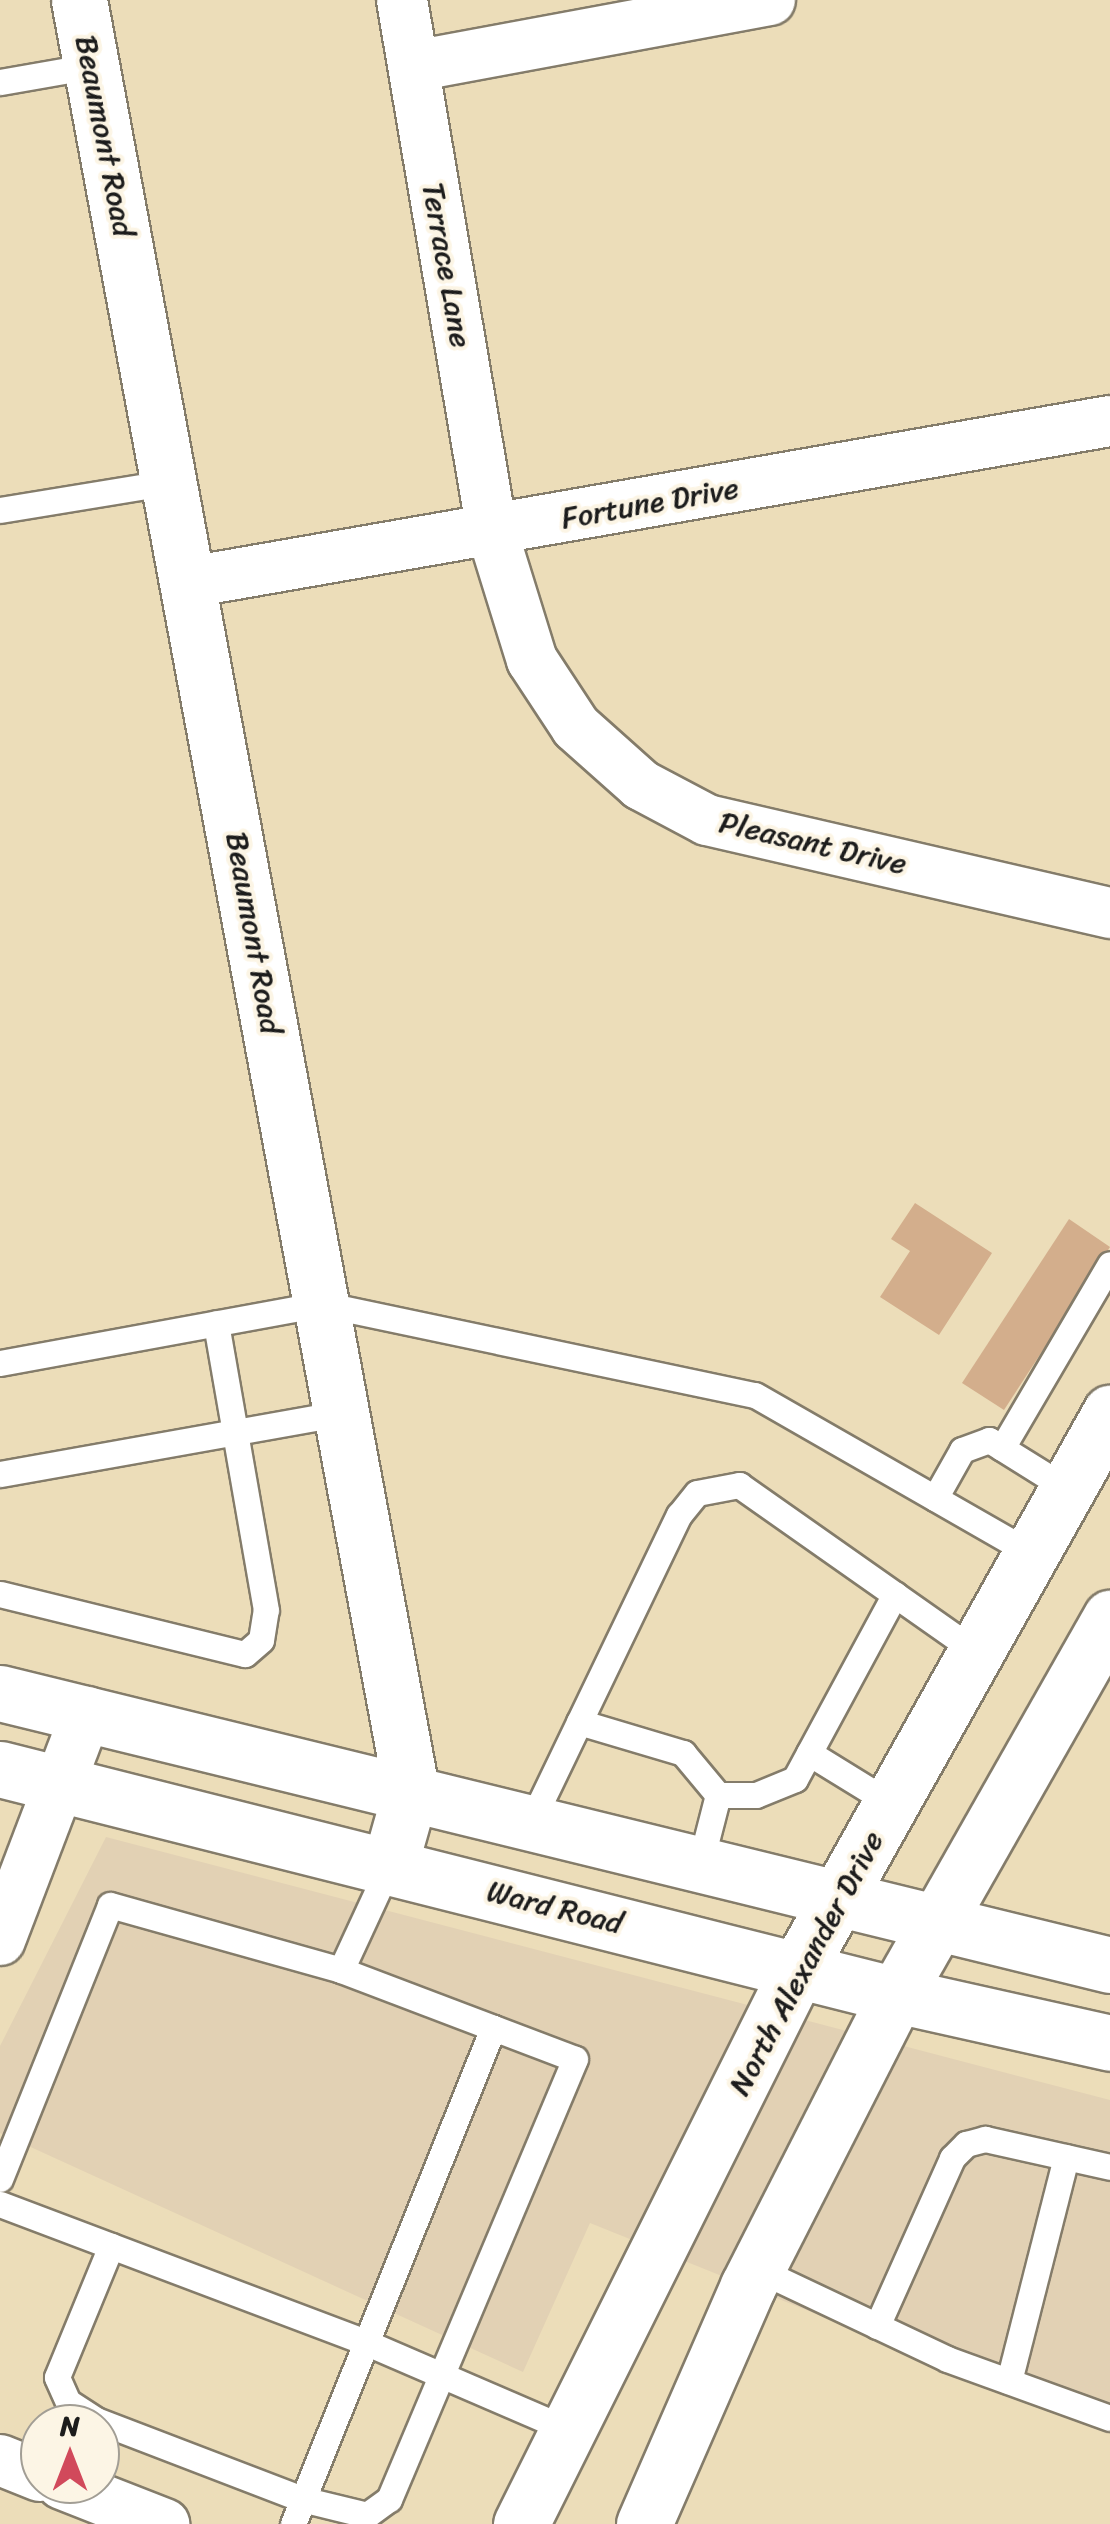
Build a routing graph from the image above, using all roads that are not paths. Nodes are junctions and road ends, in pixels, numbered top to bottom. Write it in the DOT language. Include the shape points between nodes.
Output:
graph roads {
  1 [pos="80,0"];
  2 [pos="402,0"];
  3 [pos="770,0"];
  4 [pos="92,66"];
  5 [pos="414,66"];
  6 [pos="0,82"];
  7 [pos="1110,422"];
  8 [pos="171,482"];
  9 [pos="0,510"];
  10 [pos="492,531"];
  11 [pos="190,582"];
  12 [pos="1110,913"];
  13 [pos="1110,1264"];
  14 [pos="322,1304"];
  15 [pos="216,1323"];
  16 [pos="0,1363"];
  17 [pos="342,1413"];
  18 [pos="1110,1413"];
  19 [pos="234,1432"];
  20 [pos="1002,1448"];
  21 [pos="0,1474"];
  22 [pos="1066,1488"];
  23 [pos="935,1498"];
  24 [pos="1029,1552"];
  25 [pos="0,1594"];
  26 [pos="894,1594"];
  27 [pos="1110,1618"];
  28 [pos="975,1651"];
  29 [pos="0,1693"];
  30 [pos="86,1712"];
  31 [pos="579,1722"];
  32 [pos="809,1754"];
  33 [pos="0,1768"];
  34 [pos="61,1783"];
  35 [pos="410,1790"];
  36 [pos="718,1796"];
  37 [pos="892,1804"];
  38 [pos="532,1820"];
  39 [pos="701,1861"];
  40 [pos="390,1864"];
  41 [pos="842,1895"];
  42 [pos="942,1923"];
  43 [pos="0,1940"];
  44 [pos="1110,1965"];
  45 [pos="798,1969"];
  46 [pos="342,1970"];
  47 [pos="896,1995"];
  48 [pos="493,2028"];
  49 [pos="1110,2043"];
  50 [pos="1066,2157"];
  51 [pos="1104,2166"];
  52 [pos="0,2180"];
  53 [pos="0,2204"];
  54 [pos="111,2246"];
  55 [pos="757,2269"];
  56 [pos="877,2326"];
  57 [pos="367,2343"];
  58 [pos="442,2376"];
  59 [pos="1009,2381"];
  60 [pos="1110,2418"];
  61 [pos="564,2428"];
  62 [pos="302,2499"];
  63 [pos="113,2504"];
  64 [pos="164,2524"];
  65 [pos="292,2524"];
  66 [pos="521,2524"];
  67 [pos="644,2524"];
  1 -- 4 [label="street, Beaumont Road"];
  2 -- 5 [label="street, Terrace Lane"];
  3 -- 5 [label="street"];
  4 -- 6 [label="lane"];
  4 -- 8 [label="street, Beaumont Road"];
  5 -- 10 [label="street, Terrace Lane"];
  7 -- 10 [label="street, Fortune Drive"];
  8 -- 9 [label="lane"];
  8 -- 11 [label="street, Beaumont Road"];
  10 -- 11 [label="street, Fortune Drive"];
  10 -- 12 [label="street, Pleasant Drive" via="532,660 576,727 642,785 707,820"];
  11 -- 14 [label="street, Beaumont Road"];
  13 -- 20 [label="lane"];
  14 -- 15 [label="lane"];
  14 -- 17 [label="street, Beaumont Road"];
  14 -- 23 [label="lane" via="755,1395"];
  15 -- 16 [label="lane"];
  15 -- 19 [label="lane"];
  17 -- 19 [label="lane"];
  17 -- 35 [label="street, Beaumont Road"];
  18 -- 22 [label="street, North Alexander Drive"];
  19 -- 21 [label="lane"];
  19 -- 25 [label="lane" via="266,1610 262,1640 245,1654"];
  20 -- 22 [label="lane"];
  20 -- 23 [label="lane" via="989,1440 962,1450"];
  22 -- 24 [label="street, North Alexander Drive"];
  23 -- 24 [label="lane"];
  24 -- 28 [label="street, North Alexander Drive"];
  26 -- 28 [label="lane"];
  26 -- 31 [label="lane" via="740,1485 697,1493 679,1515"];
  26 -- 32 [label="lane"];
  27 -- 42 [label="street"];
  28 -- 37 [label="street, North Alexander Drive"];
  29 -- 30 [label="street"];
  30 -- 34 [label="street"];
  30 -- 35 [label="street"];
  31 -- 36 [label="lane" via="683,1753"];
  31 -- 38 [label="lane"];
  32 -- 36 [label="lane" via="795,1779 756,1795"];
  32 -- 37 [label="lane"];
  33 -- 34 [label="street, Ward Road"];
  34 -- 40 [label="street, Ward Road"];
  34 -- 43 [label="street"];
  35 -- 38 [label="street"];
  35 -- 40 [label="street, Beaumont Road"];
  36 -- 39 [label="lane"];
  37 -- 41 [label="street, North Alexander Drive"];
  38 -- 39 [label="street"];
  39 -- 41 [label="street"];
  40 -- 45 [label="street, Ward Road"];
  40 -- 46 [label="lane"];
  41 -- 42 [label="street"];
  41 -- 45 [label="street, North Alexander Drive"];
  42 -- 44 [label="street"];
  42 -- 47 [label="street"];
  45 -- 47 [label="street, Ward Road"];
  45 -- 61 [label="street, North Alexander Drive"];
  46 -- 48 [label="lane"];
  46 -- 52 [label="lane" via="110,1905"];
  47 -- 49 [label="street, Ward Road"];
  47 -- 55 [label="street"];
  48 -- 57 [label="lane"];
  48 -- 58 [label="lane" via="575,2059"];
  50 -- 51 [label="lane"];
  50 -- 56 [label="lane" via="985,2139 966,2144 952,2158"];
  50 -- 59 [label="lane"];
  53 -- 54 [label="lane"];
  54 -- 57 [label="lane"];
  54 -- 62 [label="lane" via="57,2377 68,2402 96,2420"];
  55 -- 56 [label="lane"];
  55 -- 67 [label="street"];
  56 -- 59 [label="lane"];
  57 -- 58 [label="lane"];
  57 -- 62 [label="lane"];
  58 -- 61 [label="lane"];
  58 -- 62 [label="lane" via="389,2499 367,2514"];
  59 -- 60 [label="lane"];
  61 -- 66 [label="street, North Alexander Drive"];
  62 -- 65 [label="lane"];
  63 -- 64 [label="street"];
}
